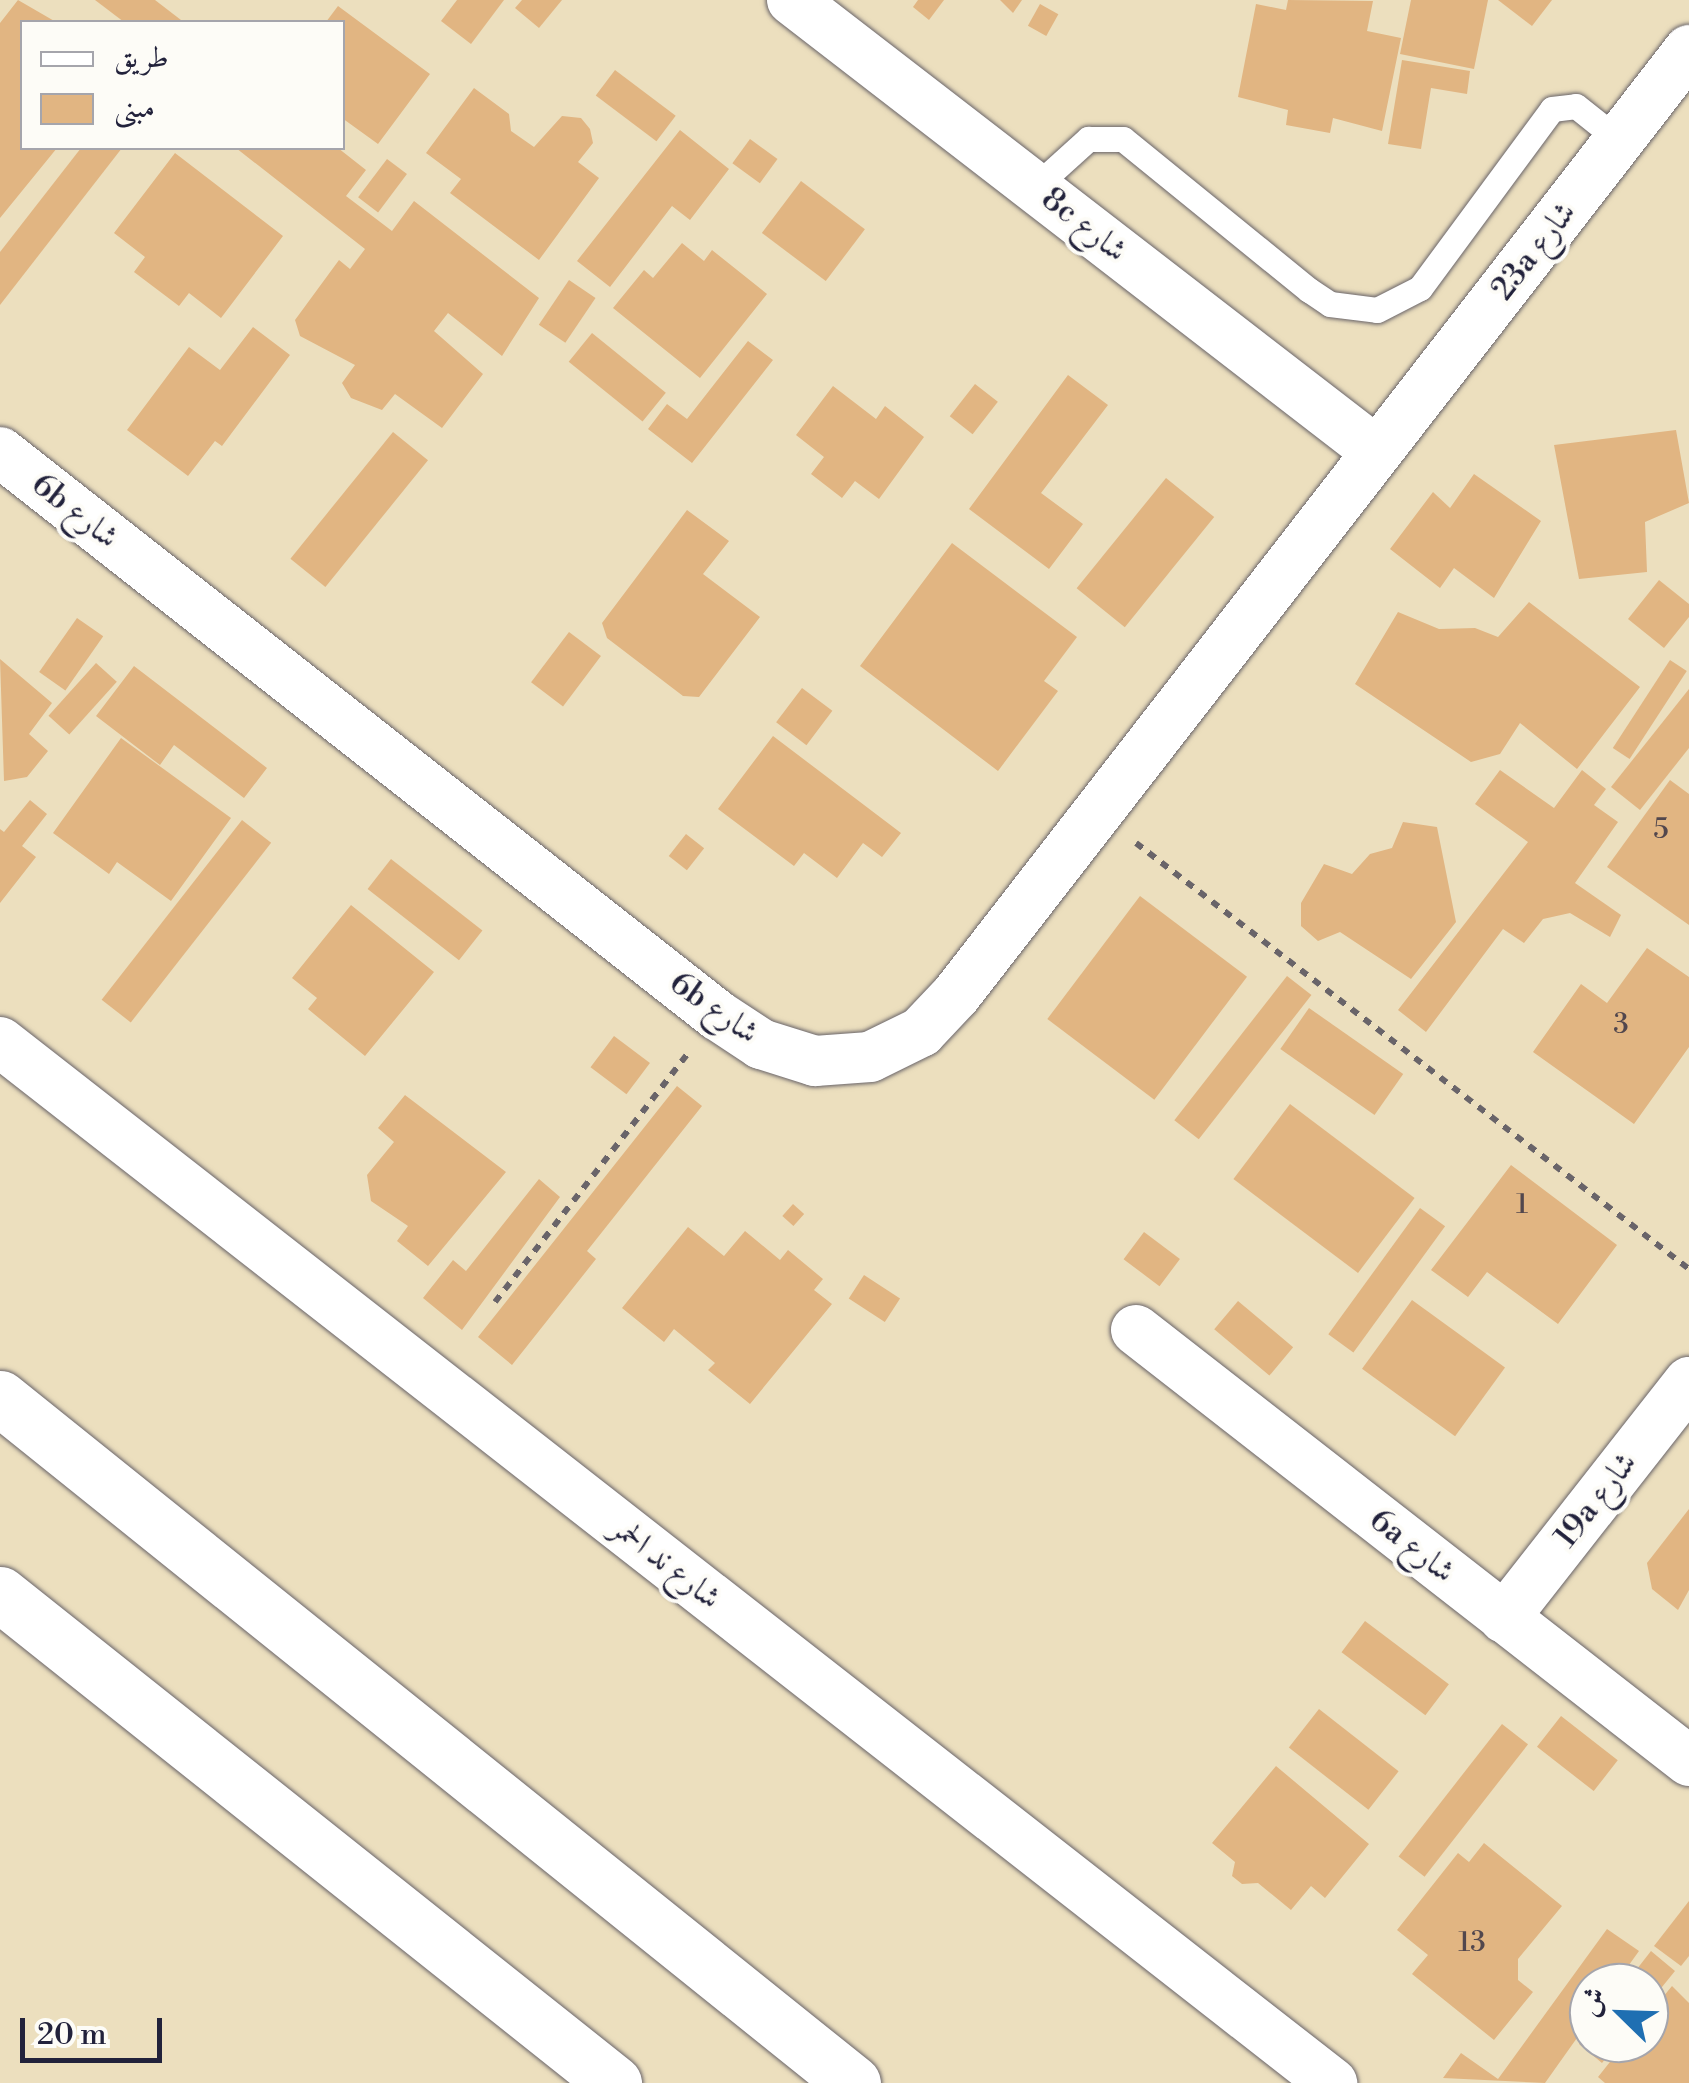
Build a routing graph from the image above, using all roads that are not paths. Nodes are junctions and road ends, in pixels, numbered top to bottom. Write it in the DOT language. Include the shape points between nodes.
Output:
graph roads {
  1 [pos="792,0"];
  2 [pos="1689,50"];
  3 [pos="1620,141"];
  4 [pos="1035,187"];
  5 [pos="1376,451"];
  6 [pos="0,452"];
  7 [pos="0,1042"];
  8 [pos="1136,1330"];
  9 [pos="1689,1382"];
  10 [pos="0,1398"];
  11 [pos="0,1594"];
  12 [pos="1504,1618"];
  13 [pos="1689,1760"];
  14 [pos="614,2083"];
  15 [pos="853,2083"];
  16 [pos="1332,2083"];
  1 -- 4 [label="street, 8c شارع"];
  2 -- 3 [label="street, 23a شارع"];
  3 -- 4 [label="lane" via="1576,106 1552,109 1420,288 1377,310 1330,304 1309,290 1123,140 1088,139"];
  3 -- 5 [label="street, 23a شارع"];
  4 -- 5 [label="street, 8c شارع"];
  5 -- 6 [label="street, 6b شارع" via="921,1032 870,1057 815,1061 762,1044 718,1015"];
  7 -- 16 [label="street, شارع ند الحمر"];
  8 -- 12 [label="street, 6a شارع"];
  9 -- 12 [label="street, 19a شارع"];
  10 -- 15 [label="main road"];
  11 -- 14 [label="main road"];
  12 -- 13 [label="street, 6a شارع"];
}
